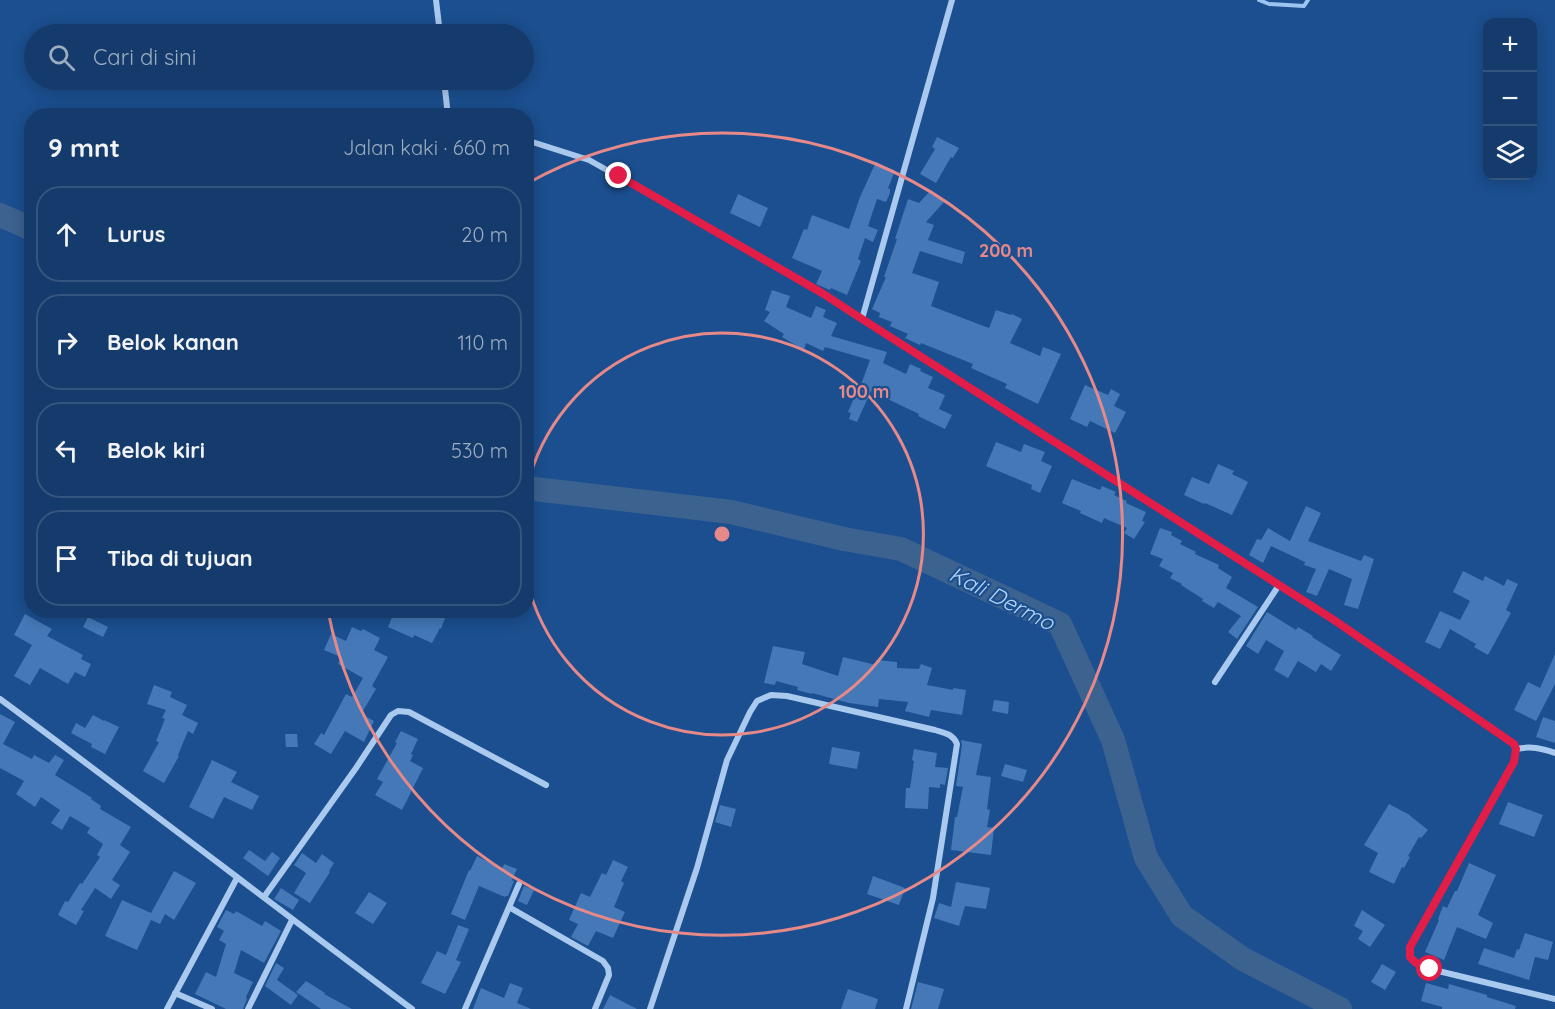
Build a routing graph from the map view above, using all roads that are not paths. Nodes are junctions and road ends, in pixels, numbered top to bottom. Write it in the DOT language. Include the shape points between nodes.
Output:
graph roads {
  1 [pos="436,0"];
  2 [pos="952,0"];
  3 [pos="439,24"];
  4 [pos="445,90"];
  5 [pos="447,108"];
  6 [pos="534,143"];
  7 [pos="862,319"];
  8 [pos="1279,585"];
  9 [pos="1215,682"];
  10 [pos="0,699"];
  11 [pos="1516,749"];
  12 [pos="1555,753"];
  13 [pos="546,785"];
  14 [pos="237,878"];
  15 [pos="519,884"];
  16 [pos="264,897"];
  17 [pos="509,907"];
  18 [pos="292,920"];
  19 [pos="176,993"];
  20 [pos="1555,999"];
  21 [pos="167,1009"];
  22 [pos="213,1009"];
  23 [pos="248,1009"];
  24 [pos="412,1009"];
  25 [pos="465,1009"];
  26 [pos="595,1009"];
  27 [pos="650,1009"];
  28 [pos="906,1009"];
  1 -- 3 [label="street"];
  2 -- 7 [label="street"];
  4 -- 5 [label="street"];
  6 -- 7 [label="street" via="599,165"];
  7 -- 8 [label="street"];
  8 -- 9 [label="street"];
  8 -- 11 [label="street" via="1344,626 1510,741"];
  10 -- 14 [label="street"];
  11 -- 12 [label="street" via="1536,747"];
  11 -- 20 [label="street" via="1514,762 1409,953 1416,963 1430,969"];
  13 -- 16 [label="street" via="409,712 398,711 391,715"];
  14 -- 16 [label="street"];
  14 -- 19 [label="street"];
  15 -- 17 [label="street"];
  16 -- 18 [label="street"];
  17 -- 25 [label="street"];
  17 -- 26 [label="street" via="603,961 609,975"];
  18 -- 23 [label="street"];
  18 -- 24 [label="street"];
  19 -- 21 [label="street"];
  19 -- 22 [label="street"];
  27 -- 28 [label="street" via="697,868 727,760 753,706 771,695 935,730 955,738 933,898"];
}
